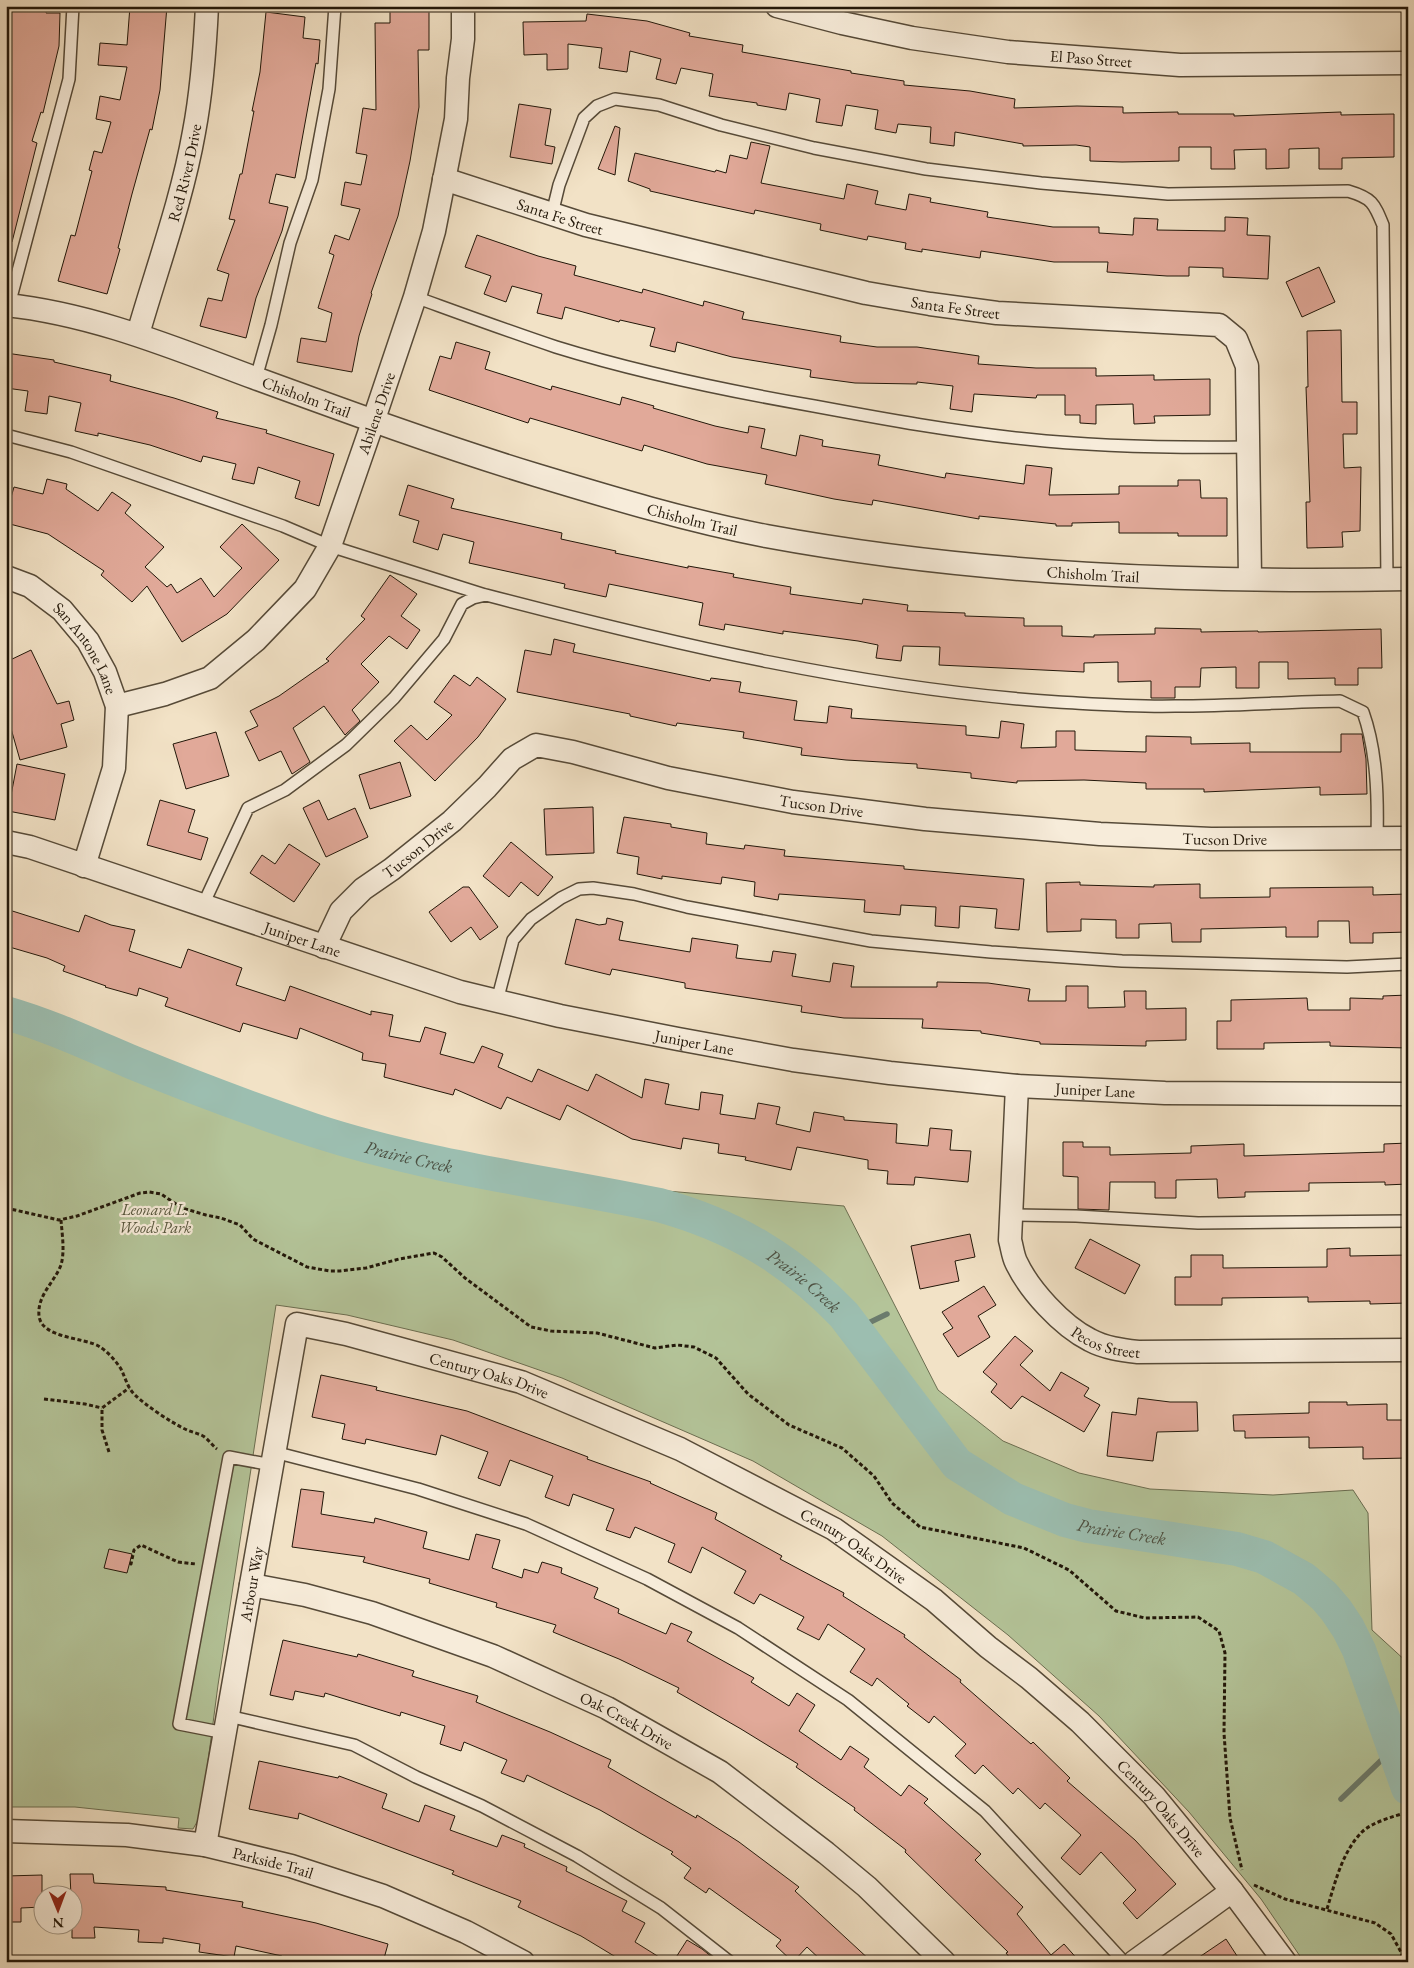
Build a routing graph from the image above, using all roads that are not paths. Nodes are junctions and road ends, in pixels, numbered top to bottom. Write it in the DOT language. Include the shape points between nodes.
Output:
graph roads {
  1 [pos="73,6"];
  2 [pos="207,6"];
  3 [pos="335,6"];
  4 [pos="463,6"];
  5 [pos="777,6"];
  6 [pos="1408,63"];
  7 [pos="444,179"];
  8 [pos="552,214"];
  9 [pos="415,297"];
  10 [pos="8,305"];
  11 [pos="138,334"];
  12 [pos="256,378"];
  13 [pos="374,422"];
  14 [pos="6,435"];
  15 [pos="1248,447"];
  16 [pos="330,546"];
  17 [pos="6,577"];
  18 [pos="1250,578"];
  19 [pos="1397,579"];
  20 [pos="486,595"];
  21 [pos="117,706"];
  22 [pos="1376,838"];
  23 [pos="1408,838"];
  24 [pos="6,842"];
  25 [pos="84,866"];
  26 [pos="203,905"];
  27 [pos="324,947"];
  28 [pos="1408,964"];
  29 [pos="497,1001"];
  30 [pos="1017,1086"];
  31 [pos="1408,1094"];
  32 [pos="1010,1215"];
  33 [pos="1408,1221"];
  34 [pos="297,1324"];
  35 [pos="1408,1350"];
  36 [pos="273,1458"];
  37 [pos="251,1585"];
  38 [pos="227,1724"];
  39 [pos="6,1831"];
  40 [pos="205,1845"];
  41 [pos="1232,1891"];
  42 [pos="523,1962"];
  43 [pos="730,1962"];
  44 [pos="944,1962"];
  45 [pos="1124,1962"];
  46 [pos="1134,1962"];
  47 [pos="1285,1962"];
  1 -- 10 [label="lane" via="69,79"];
  2 -- 11 [label="street, Red River Drive" via="204,66 194,133"];
  3 -- 12 [label="lane" via="329,89 312,180 290,243"];
  4 -- 7 [label="street, Abilene Drive" via="456,119"];
  5 -- 6 [label="street, El Paso Street" via="912,38 1028,54 1180,65"];
  7 -- 8 [label="street, Santa Fe Street"];
  7 -- 9 [label="street, Abilene Drive"];
  8 -- 15 [label="street, Santa Fe Street" via="667,246 930,304 997,313 1219,325 1236,339 1247,366"];
  8 -- 19 [label="lane" via="559,185 584,118 597,106 615,99 659,105 721,125 814,148 926,169 1168,194 1348,191 1364,196 1375,207 1383,225"];
  9 -- 13 [label="street, Abilene Drive"];
  9 -- 15 [label="lane" via="558,347 643,371 818,407 1025,439 1126,447"];
  10 -- 11 [label="street, Chisholm Trail" via="41,308"];
  11 -- 12 [label="street, Chisholm Trail"];
  12 -- 13 [label="street, Chisholm Trail"];
  13 -- 16 [label="street, Abilene Drive"];
  13 -- 18 [label="street, Chisholm Trail" via="663,512 766,536 894,556 1028,570 1208,579"];
  14 -- 16 [label="lane" via="71,452 283,526"];
  15 -- 18 [label="street, Santa Fe Street"];
  16 -- 20 [label="lane"];
  16 -- 21 [label="street, Abilene Drive" via="305,590 256,640 210,678"];
  17 -- 21 [label="street, San Antone Lane" via="30,586 62,610 88,640 105,672"];
  18 -- 19 [label="street, Chisholm Trail"];
  20 -- 22 [label="lane" via="737,655 936,690 1057,702 1172,706 1340,701 1363,712 1370,733 1378,808"];
  20 -- 26 [label="lane" via="462,604 444,639 394,698 346,745 285,790 248,808"];
  21 -- 25 [label="street, San Antone Lane" via="114,768"];
  22 -- 23 [label="street, Tucson Drive"];
  22 -- 27 [label="street, Tucson Drive" via="1100,834 925,819 793,802 536,745 512,759 452,821 363,889 341,911"];
  24 -- 25 [label="street, Juniper Lane"];
  25 -- 26 [label="street, Juniper Lane"];
  26 -- 27 [label="street, Juniper Lane"];
  27 -- 29 [label="street, Juniper Lane"];
  28 -- 29 [label="lane" via="1347,967 1122,961 872,941 593,888 579,889 561,898 531,919 513,940"];
  29 -- 30 [label="street, Juniper Lane" via="793,1060 890,1074"];
  30 -- 31 [label="street, Juniper Lane" via="1175,1094"];
  30 -- 32 [label="street, Pecos Street"];
  32 -- 33 [label="lane" via="1198,1223"];
  32 -- 35 [label="street, Pecos Street" via="1010,1240 1016,1262 1036,1294 1071,1328 1114,1349 1138,1352"];
  34 -- 36 [label="street, Arbour Way"];
  34 -- 41 [label="street, Century Oaks Drive" via="346,1334 521,1382 680,1449 834,1529 934,1600 1080,1722 1154,1796"];
  36 -- 37 [label="street, Arbour Way"];
  36 -- 38 [label="lane" via="229,1457 179,1724"];
  36 -- 45 [label="lane" via="418,1488 526,1524 647,1579 738,1628 848,1700 985,1811"];
  37 -- 38 [label="street, Arbour Way"];
  37 -- 44 [label="street, Oak Creek Drive" via="372,1613 494,1656 607,1708 728,1778 826,1853"];
  38 -- 40 [label="street, Arbour Way"];
  38 -- 43 [label="lane" via="354,1745 577,1856 661,1908"];
  39 -- 40 [label="street, Parkside Trail" via="127,1835"];
  40 -- 42 [label="street, Parkside Trail" via="291,1866 383,1896 466,1932"];
  41 -- 46 [label="street"];
  41 -- 47 [label="street, Century Oaks Drive"];
}
